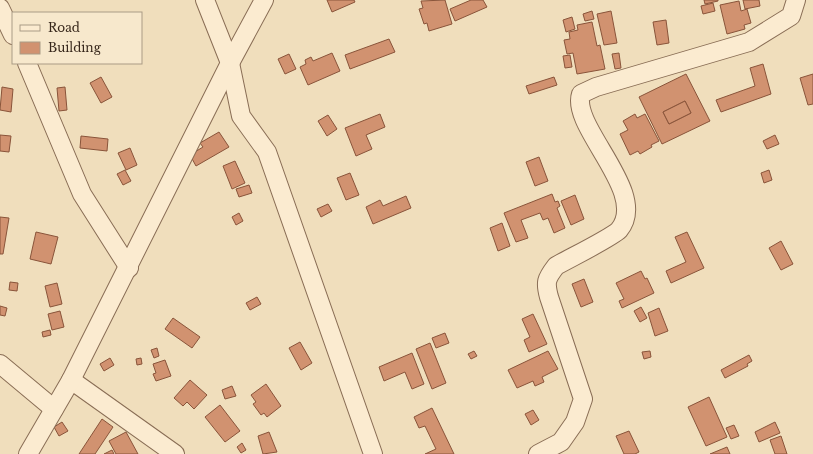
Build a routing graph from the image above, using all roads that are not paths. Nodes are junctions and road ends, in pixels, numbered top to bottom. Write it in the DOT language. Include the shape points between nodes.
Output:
graph roads {
  1 [pos="205,0"];
  2 [pos="264,0"];
  3 [pos="796,0"];
  4 [pos="0,8"];
  5 [pos="12,33"];
  6 [pos="230,63"];
  7 [pos="27,64"];
  8 [pos="129,268"];
  9 [pos="0,364"];
  10 [pos="71,380"];
  11 [pos="54,409"];
  12 [pos="28,454"];
  13 [pos="175,454"];
  14 [pos="373,454"];
  15 [pos="538,454"];
  1 -- 6 [label="street"];
  2 -- 6 [label="street"];
  3 -- 15 [label="street" via="791,16 749,42 596,86 581,94 578,102 583,117 612,168 625,200 627,218 618,231 556,266 547,279 549,297 583,399 575,422 561,442"];
  4 -- 5 [label="street"];
  6 -- 8 [label="street"];
  6 -- 14 [label="street" via="241,116 267,152"];
  7 -- 8 [label="street" via="82,194"];
  8 -- 10 [label="street"];
  9 -- 11 [label="street"];
  10 -- 11 [label="street"];
  10 -- 13 [label="street"];
  11 -- 12 [label="street"];
}
